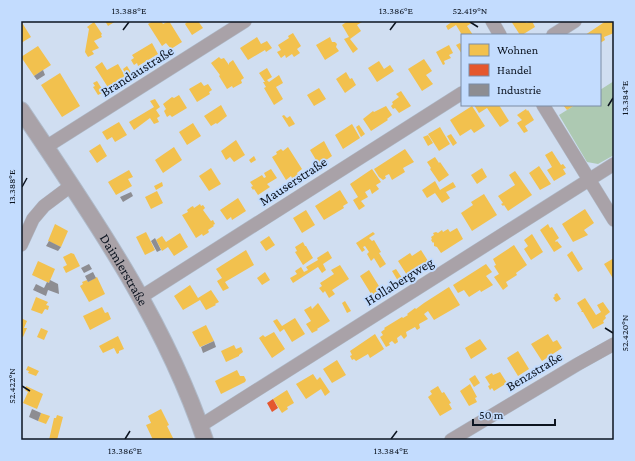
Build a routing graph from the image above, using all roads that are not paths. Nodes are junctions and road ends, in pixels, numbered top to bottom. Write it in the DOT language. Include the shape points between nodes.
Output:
graph roads {
  1 [pos="245,21"];
  2 [pos="492,21"];
  3 [pos="575,21"];
  4 [pos="499,34"];
  5 [pos="555,34"];
  6 [pos="461,94"];
  7 [pos="544,106"];
  8 [pos="21,110"];
  9 [pos="46,147"];
  10 [pos="614,164"];
  11 [pos="589,180"];
  12 [pos="72,185"];
  13 [pos="614,220"];
  14 [pos="21,245"];
  15 [pos="141,297"];
  16 [pos="614,344"];
  17 [pos="203,433"];
  18 [pos="451,440"];
  1 -- 9 [label="street, Brandaustraße"];
  2 -- 4 [label="street"];
  3 -- 5 [label="street"];
  6 -- 15 [label="street, Mauserstraße"];
  7 -- 11 [label="street"];
  8 -- 9 [label="street, Daimlerstraße"];
  9 -- 12 [label="street, Daimlerstraße"];
  10 -- 11 [label="street, Hollabergweg"];
  11 -- 13 [label="street"];
  11 -- 17 [label="street, Hollabergweg"];
  12 -- 14 [label="street" via="44,206 33,219"];
  12 -- 15 [label="street, Daimlerstraße"];
  15 -- 17 [label="street, Daimlerstraße" via="186,388"];
  16 -- 18 [label="street, Benzstraße"];
}
